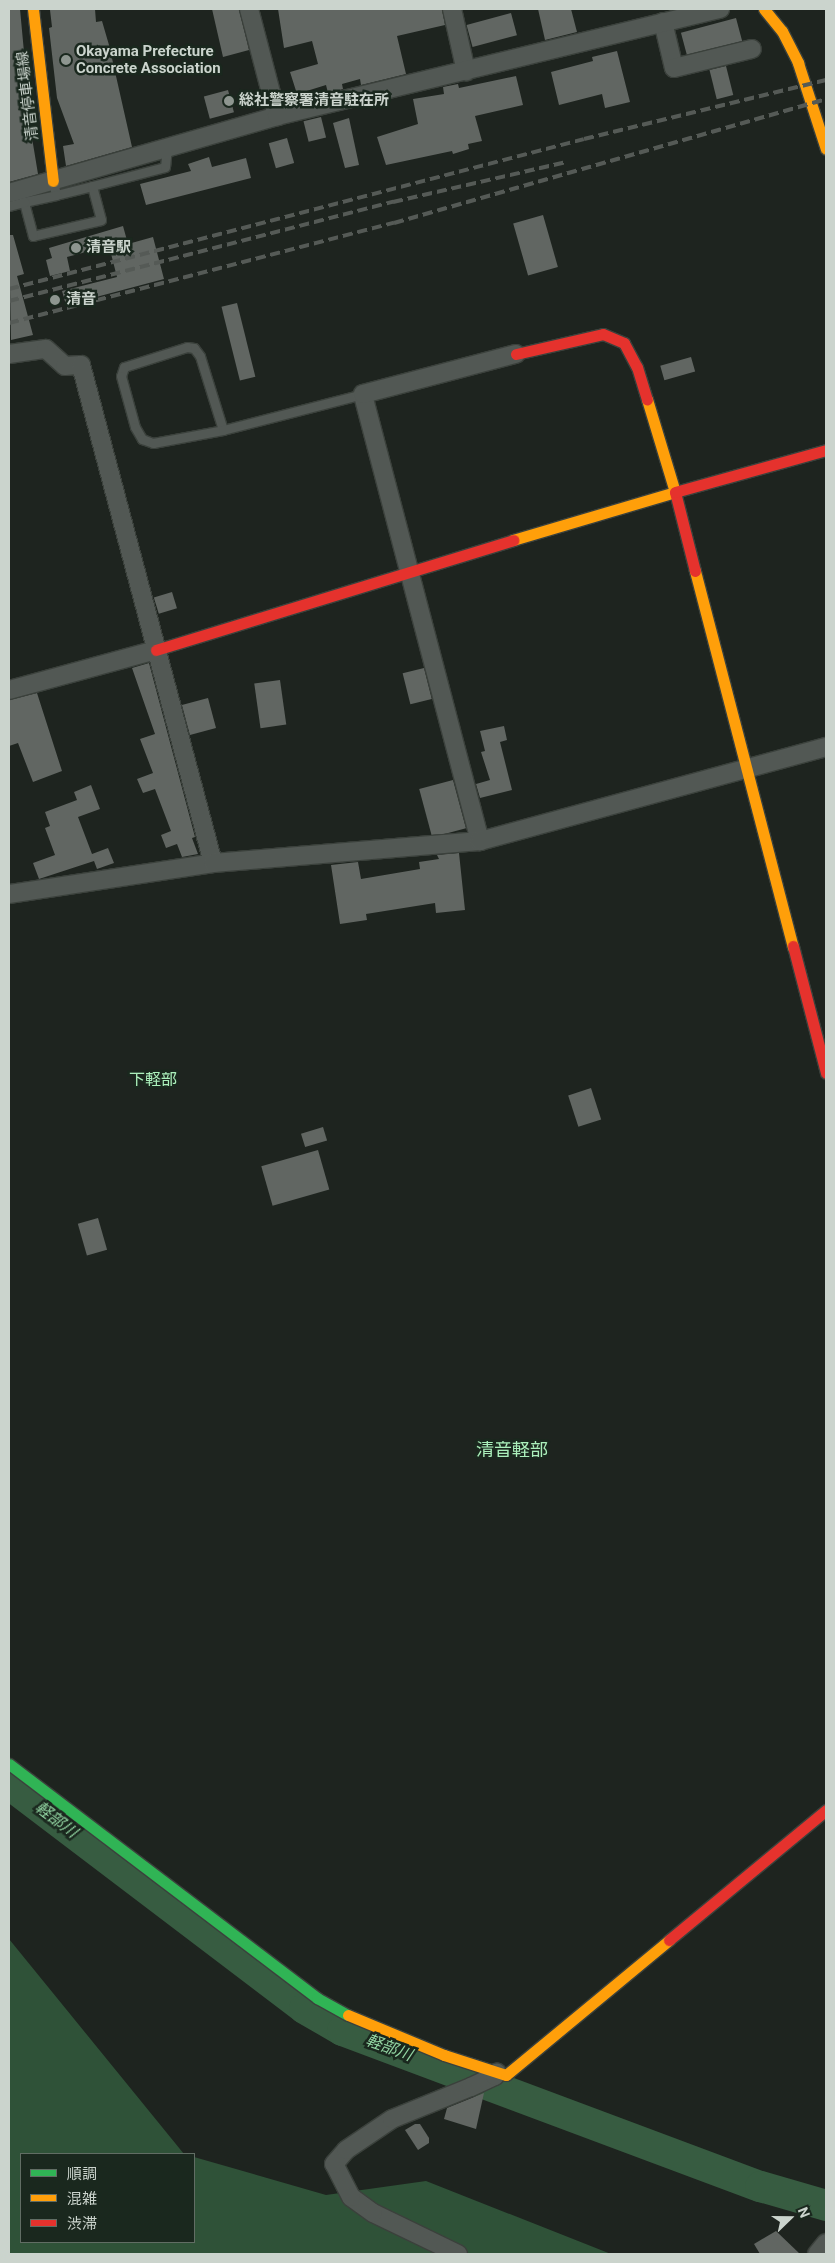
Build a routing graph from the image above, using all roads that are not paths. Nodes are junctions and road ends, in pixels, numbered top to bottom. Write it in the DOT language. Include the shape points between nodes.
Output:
graph roads {
  1 [pos="33,9"];
  2 [pos="248,9"];
  3 [pos="452,9"];
  4 [pos="720,9"];
  5 [pos="764,9"];
  6 [pos="663,22"];
  7 [pos="752,49"];
  8 [pos="466,71"];
  9 [pos="820,114"];
  10 [pos="277,116"];
  11 [pos="167,148"];
  12 [pos="826,149"];
  13 [pos="92,186"];
  14 [pos="55,188"];
  15 [pos="9,192"];
  16 [pos="24,202"];
  17 [pos="9,206"];
  18 [pos="9,354"];
  19 [pos="516,354"];
  20 [pos="362,394"];
  21 [pos="223,430"];
  22 [pos="826,450"];
  23 [pos="675,492"];
  24 [pos="409,570"];
  25 [pos="156,650"];
  26 [pos="9,690"];
  27 [pos="826,747"];
  28 [pos="746,769"];
  29 [pos="480,841"];
  30 [pos="213,863"];
  31 [pos="9,894"];
  32 [pos="826,1073"];
  33 [pos="9,1764"];
  34 [pos="826,1810"];
  35 [pos="496,2074"];
  36 [pos="826,2243"];
  37 [pos="458,2254"];
  38 [pos="817,2254"];
  1 -- 14 [label="street, 清音停車場線"];
  2 -- 10 [label="street"];
  3 -- 8 [label="street"];
  4 -- 6 [label="street"];
  5 -- 9 [label="street" via="782,31"];
  6 -- 7 [label="street" via="674,68"];
  6 -- 8 [label="street"];
  8 -- 10 [label="street"];
  9 -- 12 [label="street"];
  10 -- 11 [label="street"];
  11 -- 13 [label="lane" via="165,167"];
  11 -- 14 [label="street"];
  13 -- 14 [label="lane"];
  13 -- 16 [label="lane" via="100,220 33,236"];
  14 -- 15 [label="street"];
  14 -- 16 [label="lane"];
  16 -- 17 [label="lane"];
  18 -- 25 [label="street" via="46,349 65,366 81,366"];
  19 -- 20 [label="street"];
  19 -- 23 [label="street" via="603,334 624,343 637,367"];
  20 -- 21 [label="lane"];
  20 -- 24 [label="street"];
  21 -- 21 [label="lane" via="153,443 142,439 121,376 124,367 187,347 194,348 200,356"];
  22 -- 23 [label="street"];
  23 -- 24 [label="street"];
  23 -- 28 [label="street"];
  24 -- 25 [label="street"];
  24 -- 29 [label="street"];
  25 -- 26 [label="street"];
  25 -- 30 [label="street"];
  27 -- 28 [label="street"];
  28 -- 29 [label="street"];
  28 -- 32 [label="street"];
  29 -- 30 [label="street"];
  30 -- 31 [label="street"];
  33 -- 35 [label="street" via="317,1998 353,2018"];
  34 -- 35 [label="street" via="506,2075"];
  35 -- 37 [label="street" via="392,2119 346,2150 334,2164 351,2197 373,2213"];
  36 -- 38 [label="street"];
}
